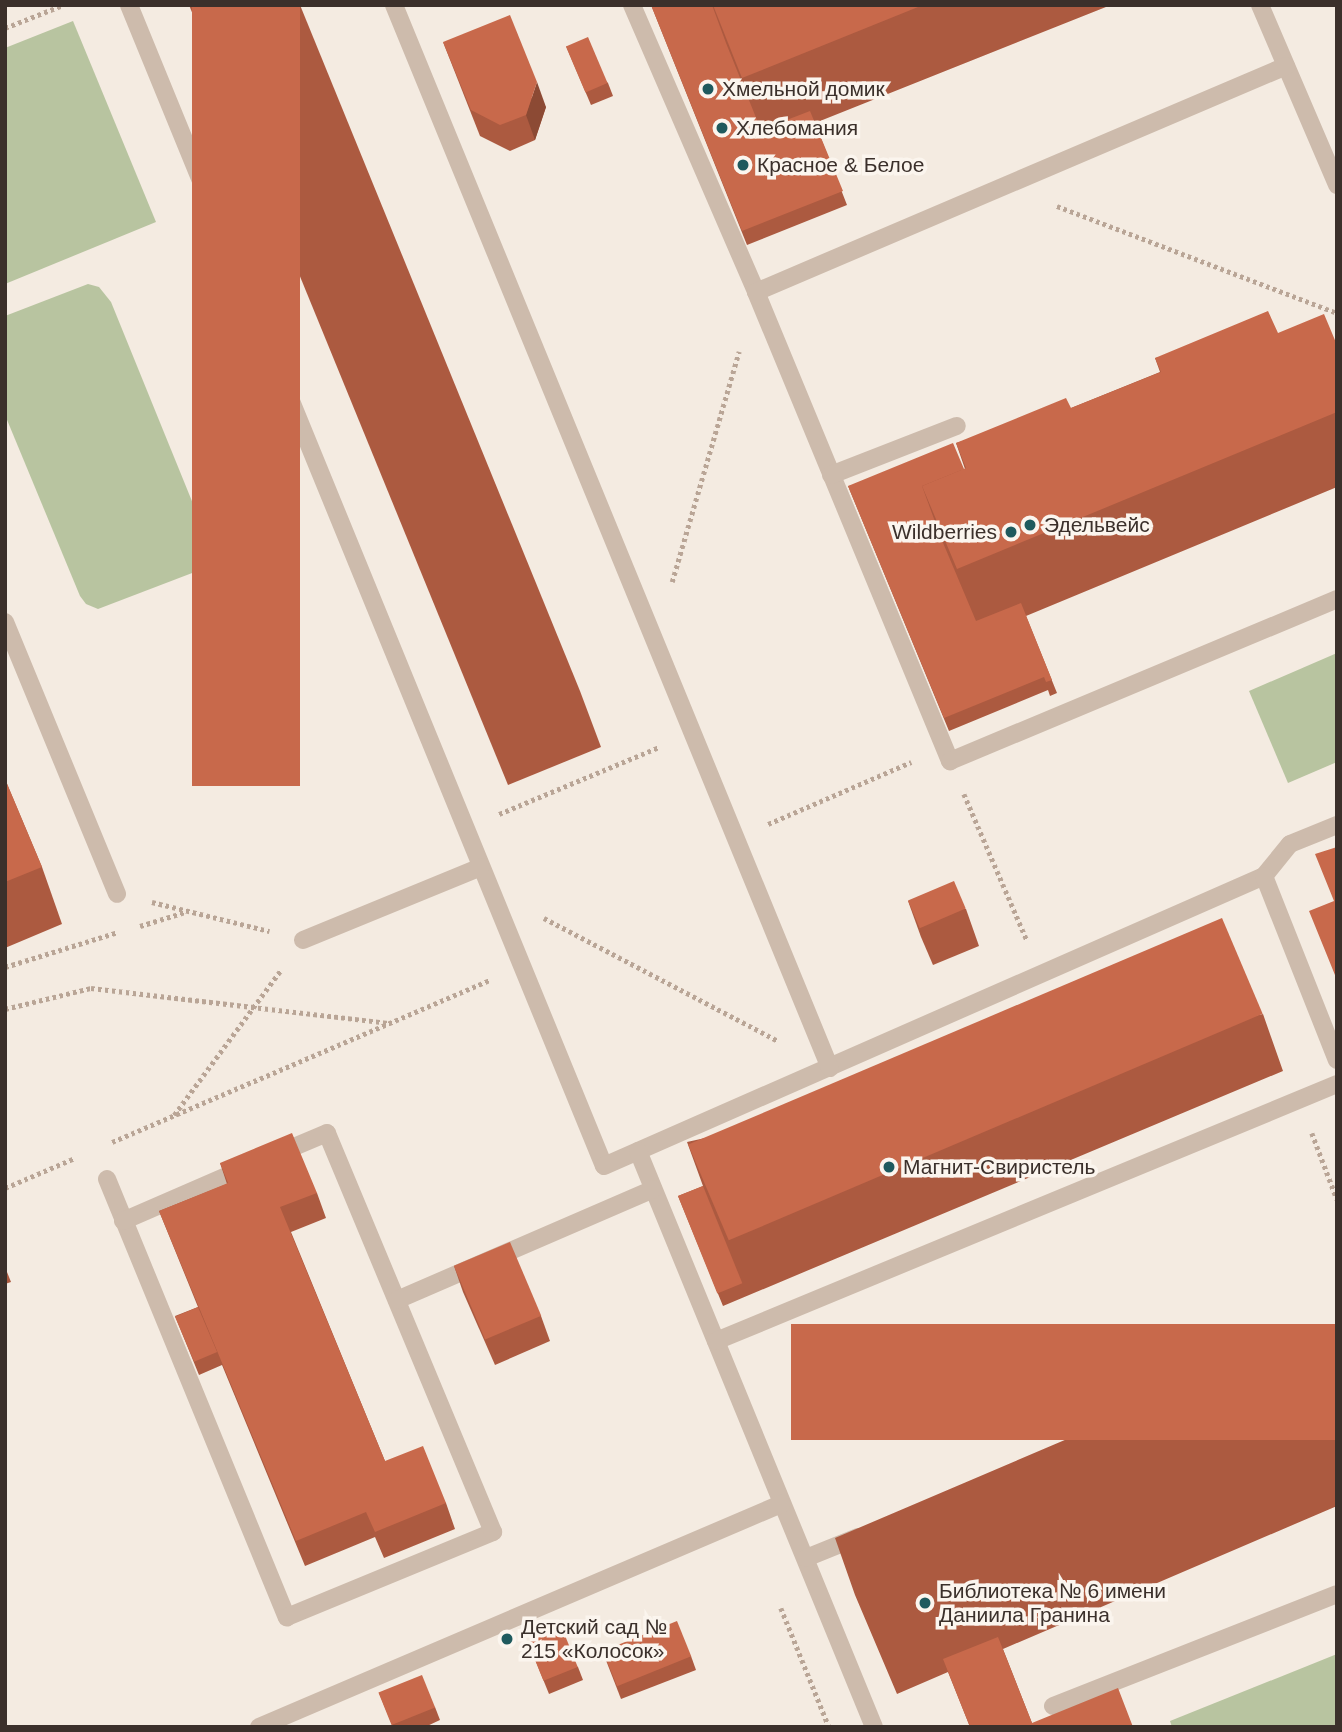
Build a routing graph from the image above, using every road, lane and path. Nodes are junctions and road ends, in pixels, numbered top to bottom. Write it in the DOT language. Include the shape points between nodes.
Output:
graph roads {
  1 [pos="63,5"];
  2 [pos="129,5"];
  3 [pos="394,5"];
  4 [pos="632,5"];
  5 [pos="1260,5"];
  6 [pos="5,28"];
  7 [pos="1286,66"];
  8 [pos="1337,185"];
  9 [pos="1007,187"];
  10 [pos="756,292"];
  11 [pos="1337,313"];
  12 [pos="957,426"];
  13 [pos="831,475"];
  14 [pos="1337,599"];
  15 [pos="5,622"];
  16 [pos="655,640"];
  17 [pos="693,733"];
  18 [pos="947,755"];
  19 [pos="1337,825"];
  20 [pos="466,828"];
  21 [pos="736,838"];
  22 [pos="481,867"];
  23 [pos="1264,876"];
  24 [pos="491,891"];
  25 [pos="117,894"];
  26 [pos="187,911"];
  27 [pos="135,927"];
  28 [pos="122,931"];
  29 [pos="303,940"];
  30 [pos="522,966"];
  31 [pos="5,967"];
  32 [pos="1041,972"];
  33 [pos="254,1007"];
  34 [pos="5,1009"];
  35 [pos="388,1023"];
  36 [pos="1337,1060"];
  37 [pos="830,1068"];
  38 [pos="1337,1084"];
  39 [pos="1299,1099"];
  40 [pos="174,1115"];
  41 [pos="108,1144"];
  42 [pos="638,1151"];
  43 [pos="85,1154"];
  44 [pos="107,1179"];
  45 [pos="5,1188"];
  46 [pos="653,1189"];
  47 [pos="1337,1199"];
  48 [pos="123,1221"];
  49 [pos="397,1300"];
  50 [pos="716,1341"];
  51 [pos="781,1504"];
  52 [pos="870,1533"];
  53 [pos="806,1558"];
  54 [pos="1337,1594"];
  55 [pos="1052,1706"];
  56 [pos="259,1727"];
  57 [pos="874,1727"];
  1 -- 6 [label="path"];
  2 -- 20 [label="street"];
  3 -- 16 [label="street"];
  4 -- 10 [label="street"];
  5 -- 7 [label="street"];
  7 -- 8 [label="street"];
  7 -- 9 [label="street"];
  9 -- 10 [label="street"];
  9 -- 11 [label="path"];
  10 -- 13 [label="street"];
  10 -- 16 [label="path"];
  12 -- 13 [label="street"];
  13 -- 18 [label="street"];
  14 -- 18 [label="street"];
  15 -- 25 [label="street"];
  16 -- 17 [label="street"];
  17 -- 20 [label="path"];
  17 -- 21 [label="street"];
  18 -- 21 [label="path"];
  18 -- 32 [label="path"];
  19 -- 23 [label="street" via="1290,845"];
  20 -- 22 [label="street"];
  21 -- 37 [label="street"];
  22 -- 24 [label="street"];
  22 -- 29 [label="street"];
  23 -- 32 [label="street"];
  23 -- 36 [label="street"];
  24 -- 30 [label="street"];
  24 -- 37 [label="path"];
  25 -- 26 [label="path"];
  26 -- 27 [label="path"];
  26 -- 29 [label="path"];
  28 -- 31 [label="path"];
  29 -- 33 [label="path"];
  30 -- 35 [label="path"];
  30 -- 42 [label="street" via="604,1166"];
  32 -- 37 [label="street"];
  33 -- 34 [label="path" via="91,988"];
  33 -- 35 [label="path"];
  33 -- 40 [label="path"];
  35 -- 40 [label="path"];
  37 -- 42 [label="street"];
  38 -- 39 [label="street"];
  39 -- 47 [label="path"];
  39 -- 50 [label="street"];
  40 -- 41 [label="path"];
  42 -- 46 [label="street"];
  43 -- 45 [label="path"];
  44 -- 48 [label="street"];
  46 -- 49 [label="street"];
  46 -- 50 [label="street"];
  48 -- 49 [label="street" via="327,1133"];
  48 -- 49 [label="street" via="287,1617 493,1532"];
  50 -- 51 [label="street"];
  51 -- 53 [label="street"];
  51 -- 56 [label="street"];
  52 -- 53 [label="street"];
  53 -- 57 [label="street"];
  54 -- 55 [label="street"];
}
